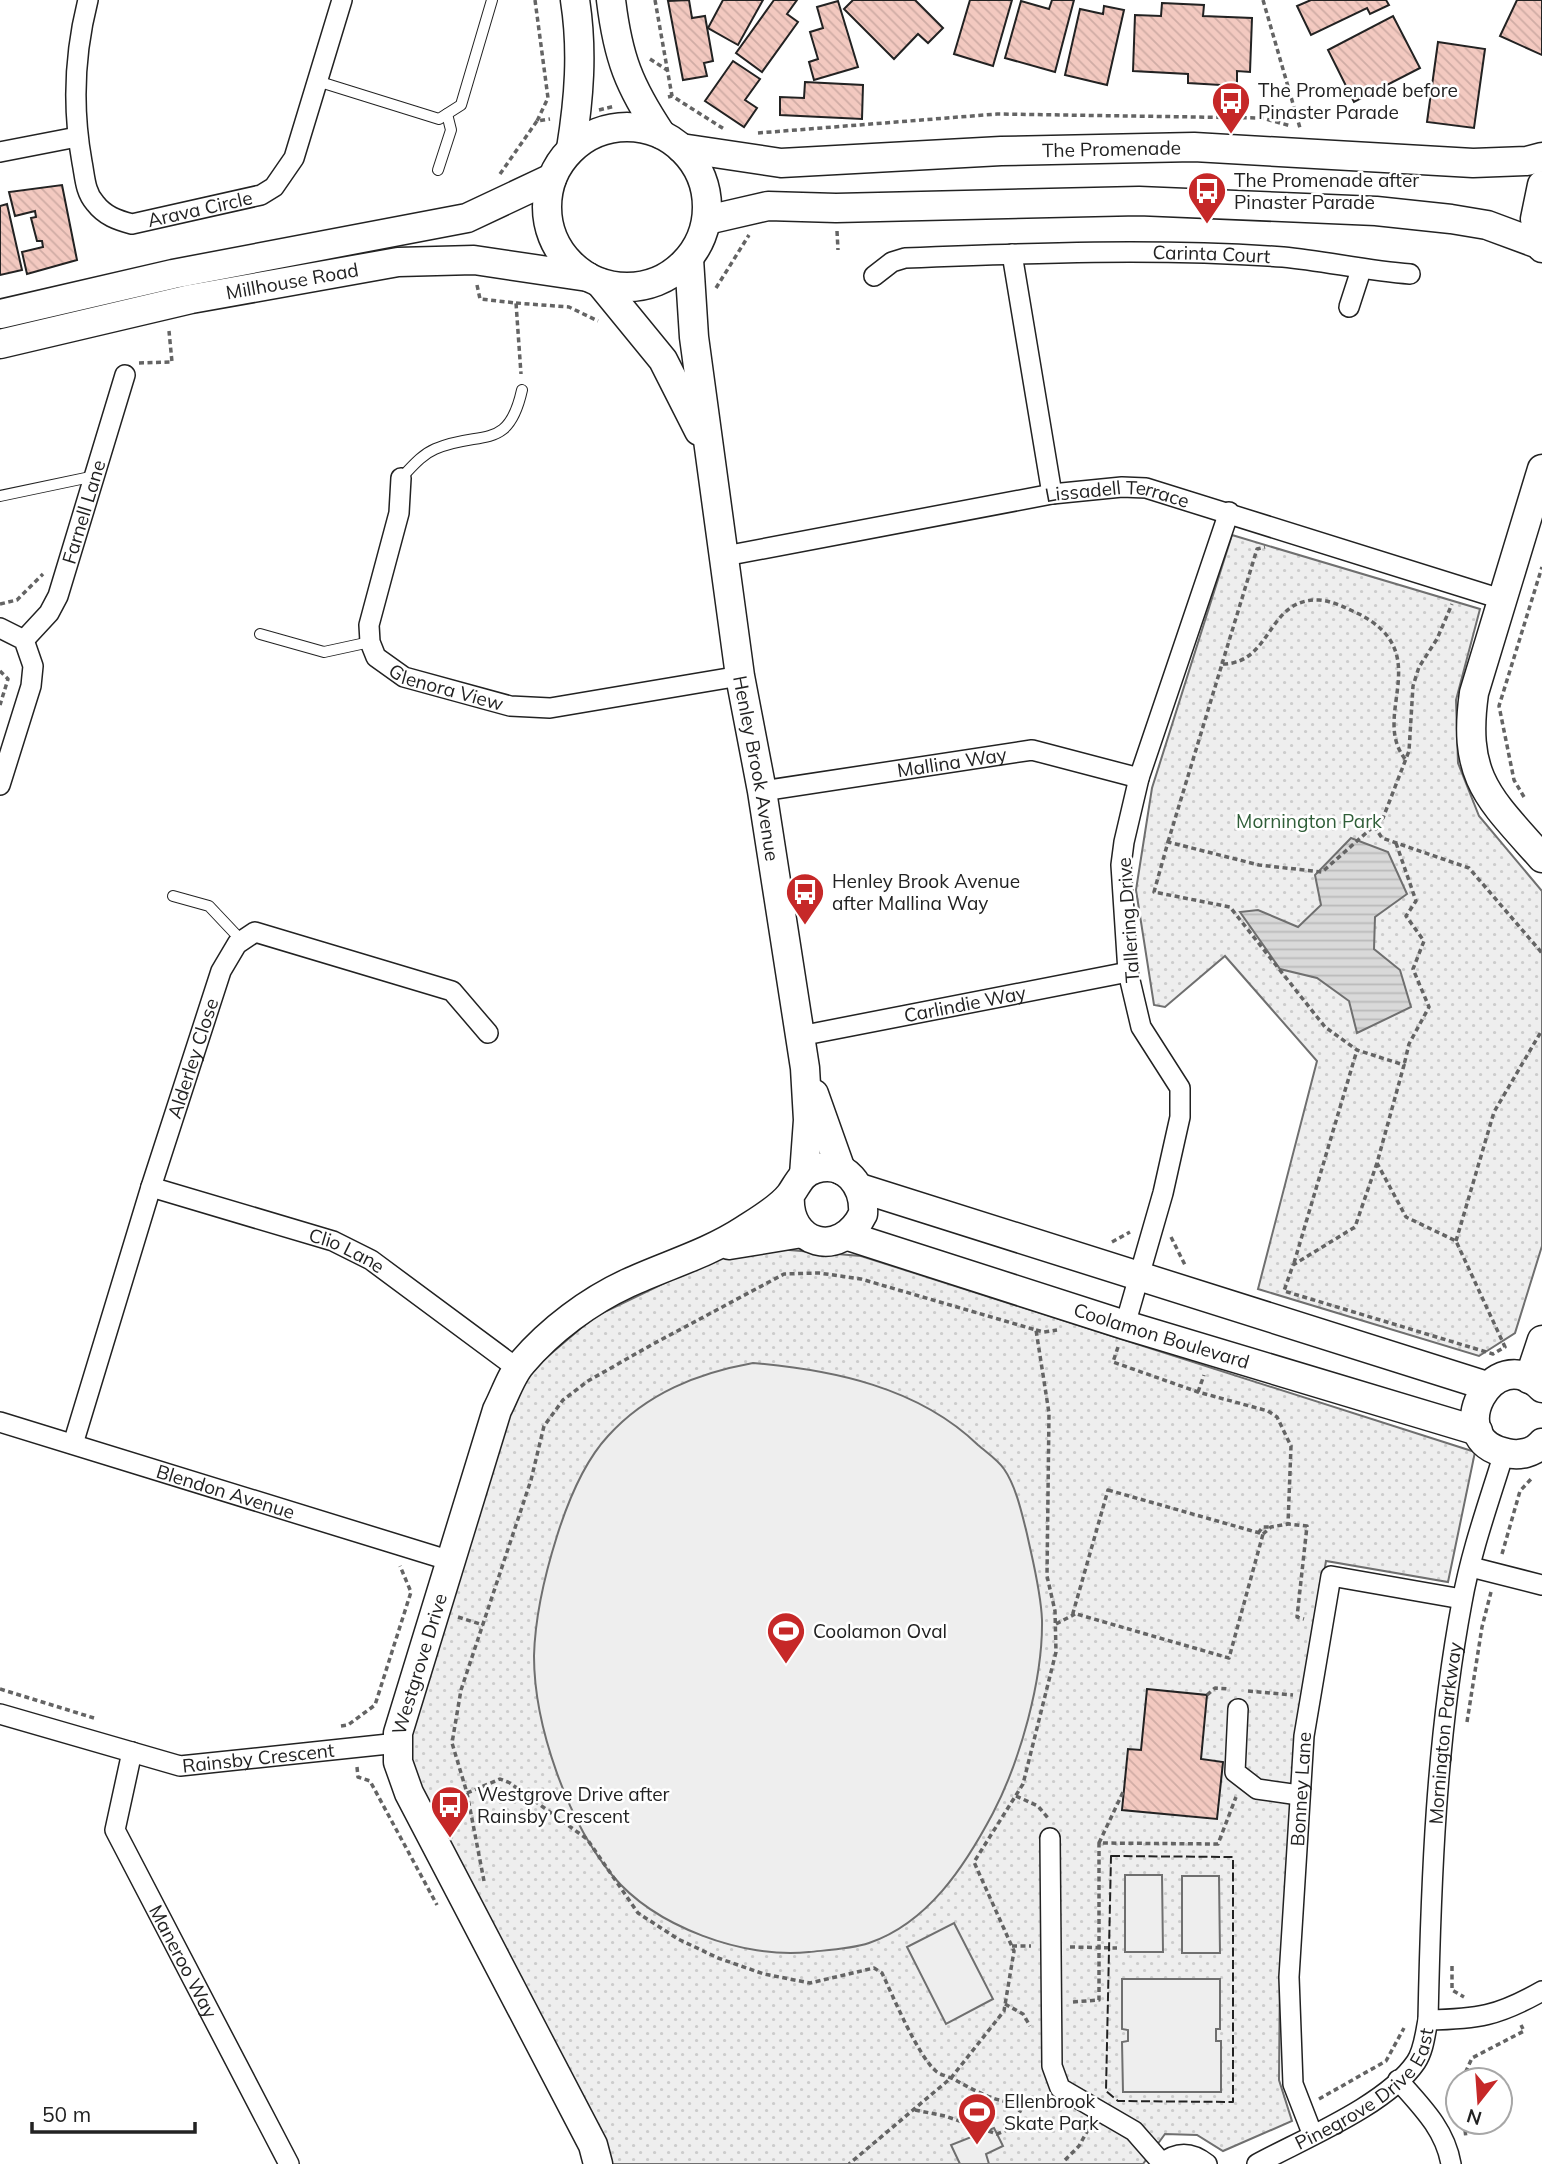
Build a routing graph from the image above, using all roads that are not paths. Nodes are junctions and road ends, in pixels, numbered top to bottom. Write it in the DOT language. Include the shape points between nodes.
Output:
graph roads {
  1 [pos="88,0"];
  2 [pos="342,0"];
  3 [pos="492,0"];
  4 [pos="575,0"];
  5 [pos="611,0"];
  6 [pos="317,81"];
  7 [pos="447,114"];
  8 [pos="77,137"];
  9 [pos="671,141"];
  10 [pos="571,149"];
  11 [pos="0,152"];
  12 [pos="1542,157"];
  13 [pos="438,170"];
  14 [pos="552,178"];
  15 [pos="1542,185"];
  16 [pos="707,220"];
  17 [pos="1541,246"];
  18 [pos="1012,254"];
  19 [pos="689,259"];
  20 [pos="1361,270"];
  21 [pos="1410,274"];
  22 [pos="874,276"];
  23 [pos="594,280"];
  24 [pos="1349,307"];
  25 [pos="0,314"];
  26 [pos="0,344"];
  27 [pos="125,375"];
  28 [pos="522,390"];
  29 [pos="1542,469"];
  30 [pos="712,470"];
  31 [pos="96,475"];
  32 [pos="401,478"];
  33 [pos="1052,495"];
  34 [pos="0,496"];
  35 [pos="1229,512"];
  36 [pos="725,556"];
  37 [pos="1501,599"];
  38 [pos="0,628"];
  39 [pos="260,634"];
  40 [pos="24,640"];
  41 [pos="370,642"];
  42 [pos="740,676"];
  43 [pos="1139,778"];
  44 [pos="0,785"];
  45 [pos="762,791"];
  46 [pos="1542,858"];
  47 [pos="173,896"];
  48 [pos="242,941"];
  49 [pos="1128,972"];
  50 [pos="488,1033"];
  51 [pos="800,1036"];
  52 [pos="805,1068"];
  53 [pos="850,1179"];
  54 [pos="797,1185"];
  55 [pos="150,1187"];
  56 [pos="802,1233"];
  57 [pos="848,1236"];
  58 [pos="719,1246"];
  59 [pos="1140,1275"];
  60 [pos="1122,1333"];
  61 [pos="1542,1340"];
  62 [pos="518,1369"];
  63 [pos="1536,1383"];
  64 [pos="1488,1385"];
  65 [pos="0,1422"];
  66 [pos="1478,1431"];
  67 [pos="73,1444"];
  68 [pos="1541,1446"];
  69 [pos="1504,1453"];
  70 [pos="451,1561"];
  71 [pos="1471,1567"];
  72 [pos="1542,1586"];
  73 [pos="1462,1599"];
  74 [pos="1238,1709"];
  75 [pos="0,1714"];
  76 [pos="398,1744"];
  77 [pos="132,1752"];
  78 [pos="1299,1795"];
  79 [pos="1049,1838"];
  80 [pos="1542,1991"];
  81 [pos="1428,2020"];
  82 [pos="1398,2080"];
  83 [pos="1312,2133"];
  84 [pos="289,2164"];
  85 [pos="598,2164"];
  86 [pos="1162,2164"];
  87 [pos="1208,2164"];
  88 [pos="1257,2164"];
  89 [pos="1451,2164"];
  1 -- 8 [label="street, Arava Circle" via="77,51"];
  2 -- 6 [label="street, Arava Circle"];
  3 -- 7 [label="lane" via="461,105"];
  4 -- 10 [label="street" via="580,92"];
  5 -- 9 [label="street" via="617,46 628,78"];
  6 -- 7 [label="lane" via="439,119"];
  6 -- 8 [label="street, Arava Circle" via="294,158 274,187 261,195 132,224 115,220 87,191"];
  7 -- 13 [label="lane" via="451,131"];
  8 -- 11 [label="street"];
  9 -- 10 [label="street" via="638,128 614,128 591,135"];
  9 -- 12 [label="street, The Promenade" via="781,163 1194,147 1473,163"];
  9 -- 16 [label="street" via="698,168 707,193"];
  10 -- 14 [label="street"];
  14 -- 23 [label="street" via="548,223 556,245 569,263"];
  14 -- 25 [label="street, Millhouse Road" via="467,218 173,274"];
  15 -- 17 [label="street" via="1535,219"];
  16 -- 17 [label="street" via="768,206 1139,201 1376,211 1451,219 1487,225"];
  16 -- 19 [label="street"];
  18 -- 20 [label="street, Carinta Court" via="1285,257"];
  18 -- 22 [label="street, Carinta Court" via="905,258"];
  18 -- 33 [label="street"];
  19 -- 23 [label="street" via="671,275 649,285 624,288"];
  19 -- 30 [label="street, Henley Brook Avenue"];
  20 -- 21 [label="street, Carinta Court"];
  20 -- 24 [label="street"];
  23 -- 26 [label="street, Millhouse Road" via="474,260 398,262 191,299"];
  23 -- 30 [label="street, Henley Brook Avenue" via="663,360 695,421"];
  27 -- 31 [label="street, Farnell Lane"];
  28 -- 32 [label="lane" via="514,419 506,428 433,449"];
  29 -- 37 [label="street"];
  30 -- 36 [label="street, Henley Brook Avenue"];
  31 -- 34 [label="lane"];
  31 -- 40 [label="street, Farnell Lane" via="58,596"];
  32 -- 41 [label="street" via="399,513 369,625"];
  33 -- 35 [label="street, Lissadell Terrace" via="1146,488"];
  33 -- 36 [label="street, Lissadell Terrace"];
  35 -- 37 [label="street, Lissadell Terrace"];
  35 -- 43 [label="street, Tallering Drive"];
  36 -- 42 [label="street, Henley Brook Avenue"];
  37 -- 46 [label="street" via="1474,693 1469,727 1472,760 1496,806"];
  38 -- 40 [label="street"];
  39 -- 41 [label="lane" via="324,652"];
  40 -- 44 [label="street" via="33,666 31,686"];
  41 -- 42 [label="street, Glenora View" via="376,657 404,677 489,703 530,709"];
  42 -- 45 [label="street, Henley Brook Avenue"];
  43 -- 45 [label="street, Mallina Way" via="1032,750"];
  43 -- 49 [label="street, Tallering Drive" via="1121,865"];
  45 -- 51 [label="street, Henley Brook Avenue"];
  47 -- 48 [label="lane" via="209,906"];
  48 -- 50 [label="street" via="255,932 452,991"];
  48 -- 55 [label="street, Alderley Close" via="221,971"];
  49 -- 51 [label="street, Carlindie Way"];
  49 -- 59 [label="street, Tallering Drive" via="1141,1027 1180,1088 1180,1117"];
  51 -- 52 [label="street, Henley Brook Avenue"];
  52 -- 53 [label="street, Henley Brook Avenue"];
  52 -- 54 [label="street, Henley Brook Avenue" via="808,1120"];
  53 -- 54 [label="street" via="815,1169"];
  53 -- 57 [label="street" via="863,1214"];
  53 -- 59 [label="street"];
  54 -- 56 [label="street" via="789,1209"];
  54 -- 58 [label="street, Westgrove Drive"];
  55 -- 62 [label="street, Clio Lane" via="332,1241 371,1260"];
  55 -- 67 [label="street, Alderley Close"];
  56 -- 57 [label="street" via="825,1242"];
  56 -- 58 [label="street, Westgrove Drive"];
  57 -- 60 [label="street, Coolamon Boulevard"];
  58 -- 62 [label="street, Westgrove Drive" via="626,1284 571,1317"];
  59 -- 60 [label="street, Tallering Drive"];
  59 -- 64 [label="street"];
  60 -- 66 [label="street, Coolamon Boulevard"];
  61 -- 63 [label="street"];
  62 -- 70 [label="street, Westgrove Drive" via="498,1410"];
  63 -- 64 [label="street" via="1507,1376"];
  64 -- 66 [label="street" via="1476,1402"];
  65 -- 67 [label="street, Blendon Avenue"];
  66 -- 69 [label="street"];
  67 -- 70 [label="street, Blendon Avenue"];
  68 -- 69 [label="street" via="1526,1453"];
  69 -- 71 [label="street, Mornington Parkway"];
  70 -- 76 [label="street, Westgrove Drive"];
  71 -- 72 [label="street"];
  71 -- 73 [label="street, Mornington Parkway"];
  73 -- 78 [label="street, Bonney Lane" via="1331,1576"];
  73 -- 81 [label="street, Mornington Parkway" via="1432,1851"];
  74 -- 78 [label="street" via="1236,1772 1257,1789"];
  75 -- 77 [label="street, Rainsby Crescent"];
  76 -- 77 [label="street, Rainsby Crescent" via="180,1766"];
  76 -- 85 [label="street, Westgrove Drive" via="398,1762 409,1793 593,2145"];
  77 -- 84 [label="street, Maneroo Way" via="114,1830"];
  78 -- 83 [label="street, Bonney Lane" via="1289,1977 1293,2084"];
  79 -- 86 [label="street" via="1052,2066 1060,2088 1133,2131"];
  80 -- 81 [label="street, Pinegrove Drive East" via="1476,2019"];
  81 -- 82 [label="street, Pinegrove Drive East" via="1416,2062"];
  82 -- 83 [label="street, Pinegrove Drive East" via="1363,2108"];
  82 -- 89 [label="street" via="1432,2118 1448,2147"];
  83 -- 88 [label="street, Pinegrove Drive East"];
  86 -- 87 [label="street" via="1180,2154"];
}
